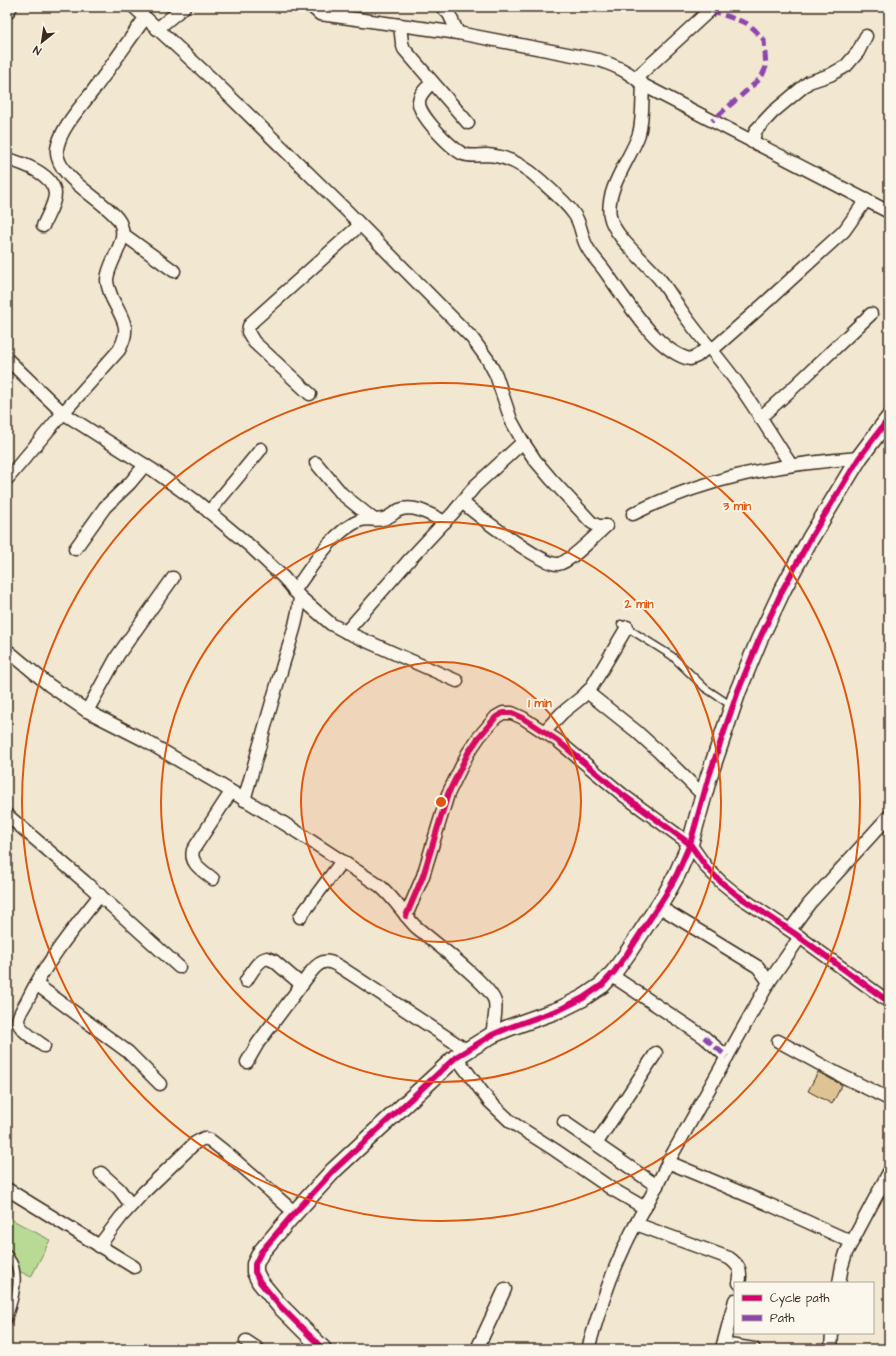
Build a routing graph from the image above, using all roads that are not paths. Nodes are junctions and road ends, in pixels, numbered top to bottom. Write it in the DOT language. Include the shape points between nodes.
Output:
graph roads {
  1 [pos="11,7"];
  2 [pos="134,7"];
  3 [pos="184,7"];
  4 [pos="312,7"];
  5 [pos="442,7"];
  6 [pos="714,7"];
  7 [pos="7,13"];
  8 [pos="145,18"];
  9 [pos="400,25"];
  10 [pos="157,29"];
  11 [pos="458,32"];
  12 [pos="866,36"];
  13 [pos="432,82"];
  14 [pos="640,82"];
  15 [pos="468,123"];
  16 [pos="752,142"];
  17 [pos="7,158"];
  18 [pos="866,200"];
  19 [pos="889,212"];
  20 [pos="360,225"];
  21 [pos="43,226"];
  22 [pos="123,234"];
  23 [pos="174,271"];
  24 [pos="871,314"];
  25 [pos="710,348"];
  26 [pos="7,360"];
  27 [pos="310,394"];
  28 [pos="63,413"];
  29 [pos="760,418"];
  30 [pos="889,418"];
  31 [pos="522,442"];
  32 [pos="261,449"];
  33 [pos="859,458"];
  34 [pos="316,463"];
  35 [pos="145,465"];
  36 [pos="791,465"];
  37 [pos="7,479"];
  38 [pos="462,502"];
  39 [pos="209,512"];
  40 [pos="633,514"];
  41 [pos="373,519"];
  42 [pos="445,522"];
  43 [pos="75,549"];
  44 [pos="174,578"];
  45 [pos="297,594"];
  46 [pos="624,625"];
  47 [pos="346,632"];
  48 [pos="7,650"];
  49 [pos="457,681"];
  50 [pos="587,692"];
  51 [pos="732,706"];
  52 [pos="87,711"];
  53 [pos="544,732"];
  54 [pos="231,792"];
  55 [pos="704,796"];
  56 [pos="244,800"];
  57 [pos="7,816"];
  58 [pos="889,816"];
  59 [pos="690,844"];
  60 [pos="342,861"];
  61 [pos="213,879"];
  62 [pos="100,895"];
  63 [pos="658,906"];
  64 [pos="406,916"];
  65 [pos="300,917"];
  66 [pos="790,930"];
  67 [pos="800,937"];
  68 [pos="179,967"];
  69 [pos="611,975"];
  70 [pos="246,981"];
  71 [pos="769,982"];
  72 [pos="36,984"];
  73 [pos="302,985"];
  74 [pos="889,1002"];
  75 [pos="492,1036"];
  76 [pos="778,1041"];
  77 [pos="44,1046"];
  78 [pos="656,1053"];
  79 [pos="461,1054"];
  80 [pos="727,1057"];
  81 [pos="247,1062"];
  82 [pos="160,1084"];
  83 [pos="889,1099"];
  84 [pos="564,1122"];
  85 [pos="596,1144"];
  86 [pos="668,1162"];
  87 [pos="889,1172"];
  88 [pos="102,1174"];
  89 [pos="657,1186"];
  90 [pos="7,1189"];
  91 [pos="131,1205"];
  92 [pos="645,1208"];
  93 [pos="295,1213"];
  94 [pos="636,1224"];
  95 [pos="852,1242"];
  96 [pos="99,1246"];
  97 [pos="7,1253"];
  98 [pos="134,1267"];
  99 [pos="739,1282"];
  100 [pos="838,1282"];
  101 [pos="505,1289"];
  102 [pos="734,1304"];
  103 [pos="7,1322"];
  104 [pos="832,1334"];
  105 [pos="246,1341"];
  106 [pos="722,1346"];
  107 [pos="258,1349"];
  108 [pos="323,1349"];
  109 [pos="478,1349"];
  110 [pos="588,1349"];
  111 [pos="754,1349"];
  112 [pos="831,1349"];
  1 -- 7 [label="street"];
  2 -- 8 [label="street"];
  3 -- 10 [label="street"];
  4 -- 9 [label="street" via="320,14"];
  5 -- 11 [label="street" via="449,14"];
  6 -- 14 [label="street"];
  8 -- 10 [label="street"];
  8 -- 22 [label="street" via="66,127 57,150 59,160 70,177 109,209 123,227"];
  9 -- 11 [label="street"];
  9 -- 13 [label="street" via="404,49"];
  10 -- 20 [label="street" via="213,80"];
  11 -- 14 [label="street" via="599,60 625,70"];
  12 -- 16 [label="street" via="858,52 846,66 830,76 809,82 773,112 756,130"];
  13 -- 15 [label="street"];
  13 -- 25 [label="street" via="420,96 419,107 450,145 468,155 503,157 529,171 574,213 591,254 604,268 634,312 661,341 690,359"];
  14 -- 16 [label="street"];
  14 -- 25 [label="street" via="642,115 639,133 613,190 609,204 610,216 624,241 661,281"];
  16 -- 18 [label="street"];
  17 -- 21 [label="street" via="36,170 52,186 55,193 54,201"];
  18 -- 19 [label="street"];
  18 -- 25 [label="street" via="844,231 754,313"];
  20 -- 27 [label="street" via="249,326 248,332 254,342"];
  20 -- 31 [label="street" via="480,348 496,375 511,420"];
  22 -- 23 [label="street"];
  22 -- 28 [label="street" via="107,281 109,292 125,323 124,341 119,350"];
  24 -- 29 [label="street"];
  25 -- 29 [label="street"];
  26 -- 28 [label="street"];
  28 -- 35 [label="street"];
  28 -- 37 [label="street"];
  29 -- 36 [label="street"];
  30 -- 33 [label="street"];
  31 -- 38 [label="street"];
  31 -- 38 [label="street" via="591,522 598,526 606,526 572,557 556,565 538,557"];
  32 -- 39 [label="street"];
  33 -- 36 [label="street"];
  33 -- 51 [label="street" via="782,589"];
  34 -- 41 [label="street" via="342,494"];
  35 -- 39 [label="street"];
  35 -- 43 [label="street" via="105,507"];
  36 -- 40 [label="street" via="724,478 688,490"];
  38 -- 42 [label="street"];
  39 -- 45 [label="street" via="256,551"];
  41 -- 42 [label="street" via="385,519 405,508 414,508"];
  41 -- 45 [label="street" via="355,523 338,535 322,553"];
  42 -- 47 [label="street"];
  44 -- 52 [label="street" via="118,655"];
  45 -- 47 [label="street" via="332,624"];
  45 -- 56 [label="street" via="298,613 295,627"];
  46 -- 50 [label="street" via="602,671"];
  46 -- 51 [label="lane" via="672,656 706,688"];
  47 -- 49 [label="street"];
  48 -- 52 [label="street" via="49,685"];
  50 -- 53 [label="street"];
  50 -- 55 [label="street" via="642,736"];
  51 -- 55 [label="street"];
  52 -- 54 [label="street" via="144,740"];
  53 -- 59 [label="street"];
  53 -- 64 [label="street" via="523,718 503,713 496,717 479,737 468,753 448,794 423,876"];
  54 -- 56 [label="street"];
  54 -- 61 [label="street" via="193,850 192,860"];
  55 -- 59 [label="street"];
  56 -- 60 [label="street"];
  57 -- 62 [label="street"];
  58 -- 66 [label="street" via="809,904"];
  59 -- 63 [label="street" via="677,874"];
  59 -- 66 [label="street" via="721,882"];
  60 -- 64 [label="street" via="391,895"];
  60 -- 65 [label="street"];
  62 -- 68 [label="street"];
  62 -- 72 [label="street" via="53,955"];
  63 -- 69 [label="street"];
  63 -- 71 [label="street" via="758,967"];
  64 -- 75 [label="street" via="490,991 495,1001"];
  66 -- 67 [label="street"];
  67 -- 71 [label="street"];
  67 -- 74 [label="street"];
  69 -- 75 [label="street" via="584,998"];
  69 -- 80 [label="street" via="704,1037"];
  70 -- 73 [label="street" via="259,962 267,958"];
  71 -- 80 [label="street"];
  72 -- 77 [label="street" via="18,1021 23,1030"];
  72 -- 82 [label="street" via="128,1052"];
  73 -- 79 [label="street" via="316,965 324,961 332,962"];
  73 -- 81 [label="street" via="258,1043"];
  75 -- 79 [label="street"];
  76 -- 83 [label="street"];
  78 -- 85 [label="street"];
  79 -- 92 [label="street" via="489,1101 511,1122 601,1183"];
  79 -- 93 [label="street" via="355,1150"];
  80 -- 86 [label="street"];
  84 -- 85 [label="street"];
  85 -- 89 [label="street"];
  86 -- 89 [label="street"];
  86 -- 95 [label="street"];
  87 -- 95 [label="street"];
  88 -- 91 [label="street" via="119,1189"];
  89 -- 92 [label="street"];
  90 -- 96 [label="street"];
  91 -- 93 [label="street" via="195,1143 204,1138 229,1155"];
  91 -- 96 [label="street"];
  92 -- 94 [label="street"];
  93 -- 108 [label="street" via="261,1252 255,1264 255,1272 267,1292"];
  94 -- 99 [label="street" via="715,1252 735,1262 740,1267"];
  94 -- 110 [label="street" via="613,1272"];
  95 -- 100 [label="street"];
  96 -- 98 [label="street"];
  97 -- 103 [label="lane" via="15,1265 16,1278 15,1293"];
  101 -- 109 [label="street"];
  102 -- 106 [label="street"];
  104 -- 112 [label="street"];
  105 -- 107 [label="street"];
  106 -- 111 [label="street"];
}
